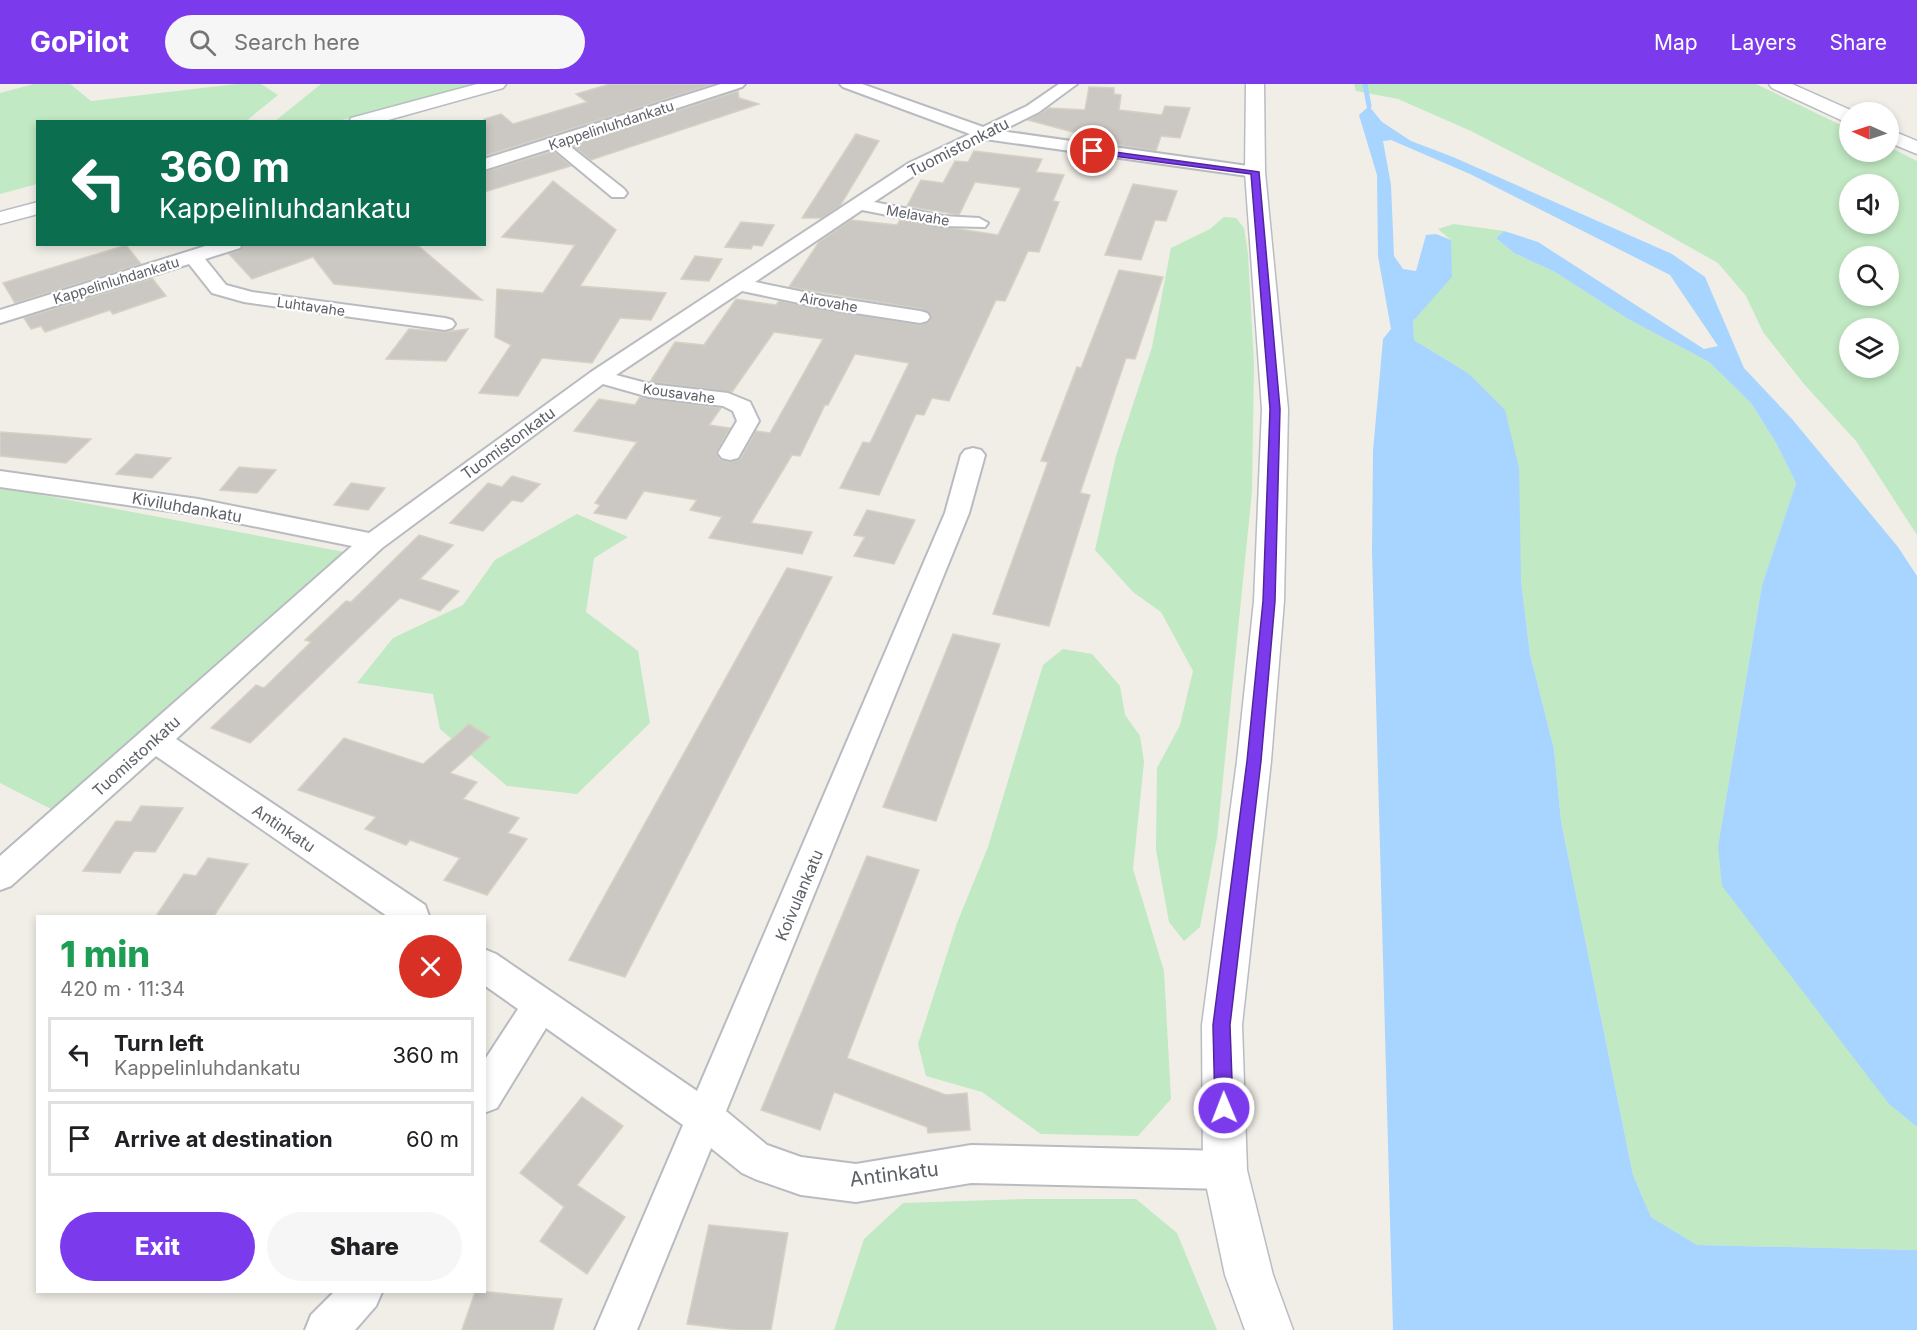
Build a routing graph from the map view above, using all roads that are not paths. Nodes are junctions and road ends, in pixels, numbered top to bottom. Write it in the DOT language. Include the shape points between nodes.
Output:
graph roads {
  1 [pos="497,84"];
  2 [pos="737,84"];
  3 [pos="848,84"];
  4 [pos="1069,84"];
  5 [pos="1255,84"];
  6 [pos="1778,84"];
  7 [pos="1839,112"];
  8 [pos="365,120"];
  9 [pos="986,134"];
  10 [pos="1899,140"];
  11 [pos="556,143"];
  12 [pos="1917,148"];
  13 [pos="486,164"];
  14 [pos="1255,172"];
  15 [pos="618,193"];
  16 [pos="858,204"];
  17 [pos="36,209"];
  18 [pos="0,218"];
  19 [pos="979,223"];
  20 [pos="227,246"];
  21 [pos="194,257"];
  22 [pos="739,284"];
  23 [pos="0,316"];
  24 [pos="920,316"];
  25 [pos="445,324"];
  26 [pos="600,376"];
  27 [pos="730,453"];
  28 [pos="973,455"];
  29 [pos="0,479"];
  30 [pos="373,542"];
  31 [pos="155,740"];
  32 [pos="0,876"];
  33 [pos="412,915"];
  34 [pos="486,966"];
  35 [pos="541,1004"];
  36 [pos="486,1092"];
  37 [pos="706,1119"];
  38 [pos="1225,1170"];
  39 [pos="361,1293"];
  40 [pos="326,1330"];
  41 [pos="616,1330"];
  42 [pos="1269,1330"];
  1 -- 8 [label="street"];
  2 -- 11 [label="street, Kappelinluhdankatu"];
  3 -- 9 [label="street"];
  4 -- 9 [label="street, Tuomistonkatu"];
  5 -- 14 [label="street"];
  6 -- 7 [label="street"];
  9 -- 14 [label="street"];
  9 -- 16 [label="street, Tuomistonkatu" via="923,162"];
  10 -- 12 [label="street"];
  11 -- 13 [label="street, Kappelinluhdankatu"];
  11 -- 15 [label="street"];
  14 -- 38 [label="street" via="1275,420 1269,601 1222,1025"];
  16 -- 19 [label="street, Melavahe" via="943,221"];
  16 -- 22 [label="street, Tuomistonkatu"];
  17 -- 18 [label="street"];
  20 -- 21 [label="street, Kappelinluhdankatu"];
  21 -- 23 [label="street, Kappelinluhdankatu"];
  21 -- 25 [label="street, Luhtavahe" via="219,289 251,298"];
  22 -- 24 [label="street, Airovahe" via="823,302"];
  22 -- 26 [label="street, Tuomistonkatu"];
  26 -- 27 [label="street, Kousavahe" via="649,390 728,400 742,407 748,421"];
  26 -- 30 [label="street, Tuomistonkatu"];
  28 -- 37 [label="street, Koivulankatu" via="957,513"];
  29 -- 30 [label="street, Kiviluhdankatu" via="198,507"];
  30 -- 31 [label="street, Tuomistonkatu"];
  31 -- 32 [label="street, Tuomistonkatu"];
  31 -- 33 [label="street, Antinkatu"];
  34 -- 35 [label="street, Antinkatu"];
  35 -- 36 [label="street"];
  35 -- 37 [label="street, Antinkatu"];
  37 -- 38 [label="street, Antinkatu" via="755,1160 801,1176 855,1183 971,1164"];
  37 -- 41 [label="street, Koivulankatu"];
  38 -- 42 [label="street" via="1249,1275"];
  39 -- 40 [label="street"];
}
